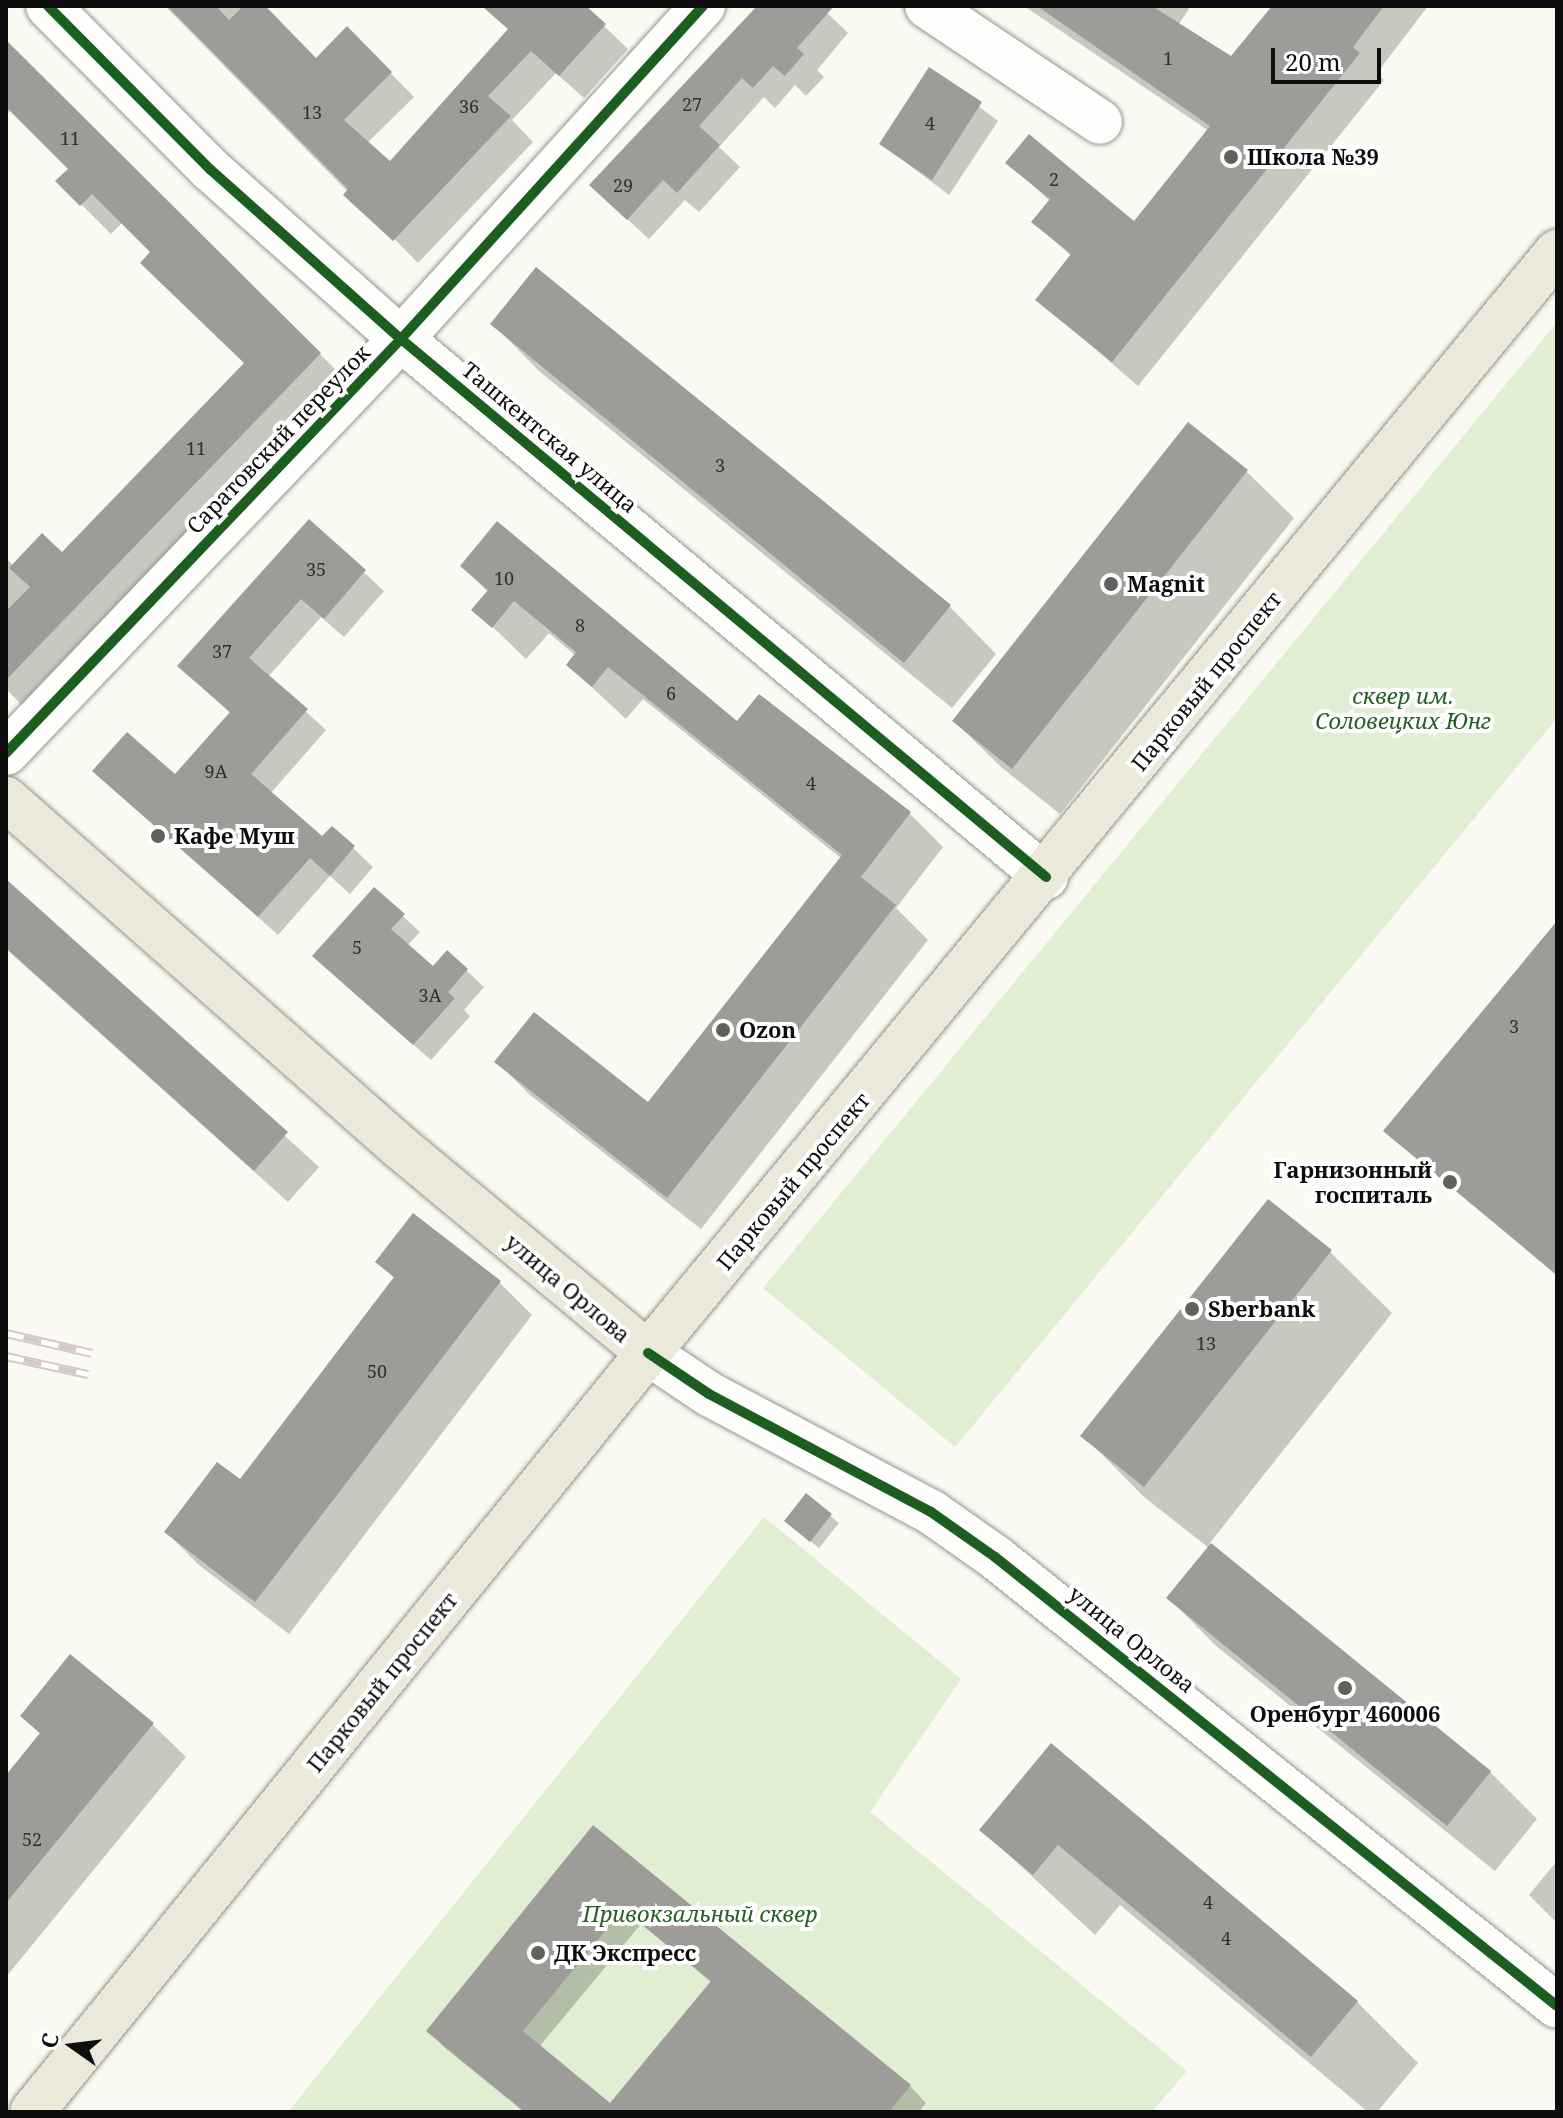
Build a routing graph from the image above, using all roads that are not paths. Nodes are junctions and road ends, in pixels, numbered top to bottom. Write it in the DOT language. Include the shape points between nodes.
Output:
graph roads {
  1 [pos="48,6"];
  2 [pos="703,6"];
  3 [pos="927,6"];
  4 [pos="1100,122"];
  5 [pos="1557,252"];
  6 [pos="401,339"];
  7 [pos="6,753"];
  8 [pos="6,799"];
  9 [pos="1046,877"];
  10 [pos="648,1353"];
  11 [pos="1557,2006"];
  12 [pos="32,2112"];
  1 -- 6 [label="street, Ташкентская улица" via="211,170"];
  2 -- 6 [label="street, Саратовский переулок"];
  3 -- 4 [label="street"];
  5 -- 9 [label="main road, Парковый проспект"];
  6 -- 7 [label="street, Саратовский переулок"];
  6 -- 9 [label="street, Ташкентская улица"];
  8 -- 10 [label="main road, улица Орлова" via="401,1148"];
  9 -- 10 [label="main road, Парковый проспект"];
  10 -- 11 [label="street, улица Орлова" via="709,1394 931,1512 995,1557"];
  10 -- 12 [label="main road, Парковый проспект"];
}
